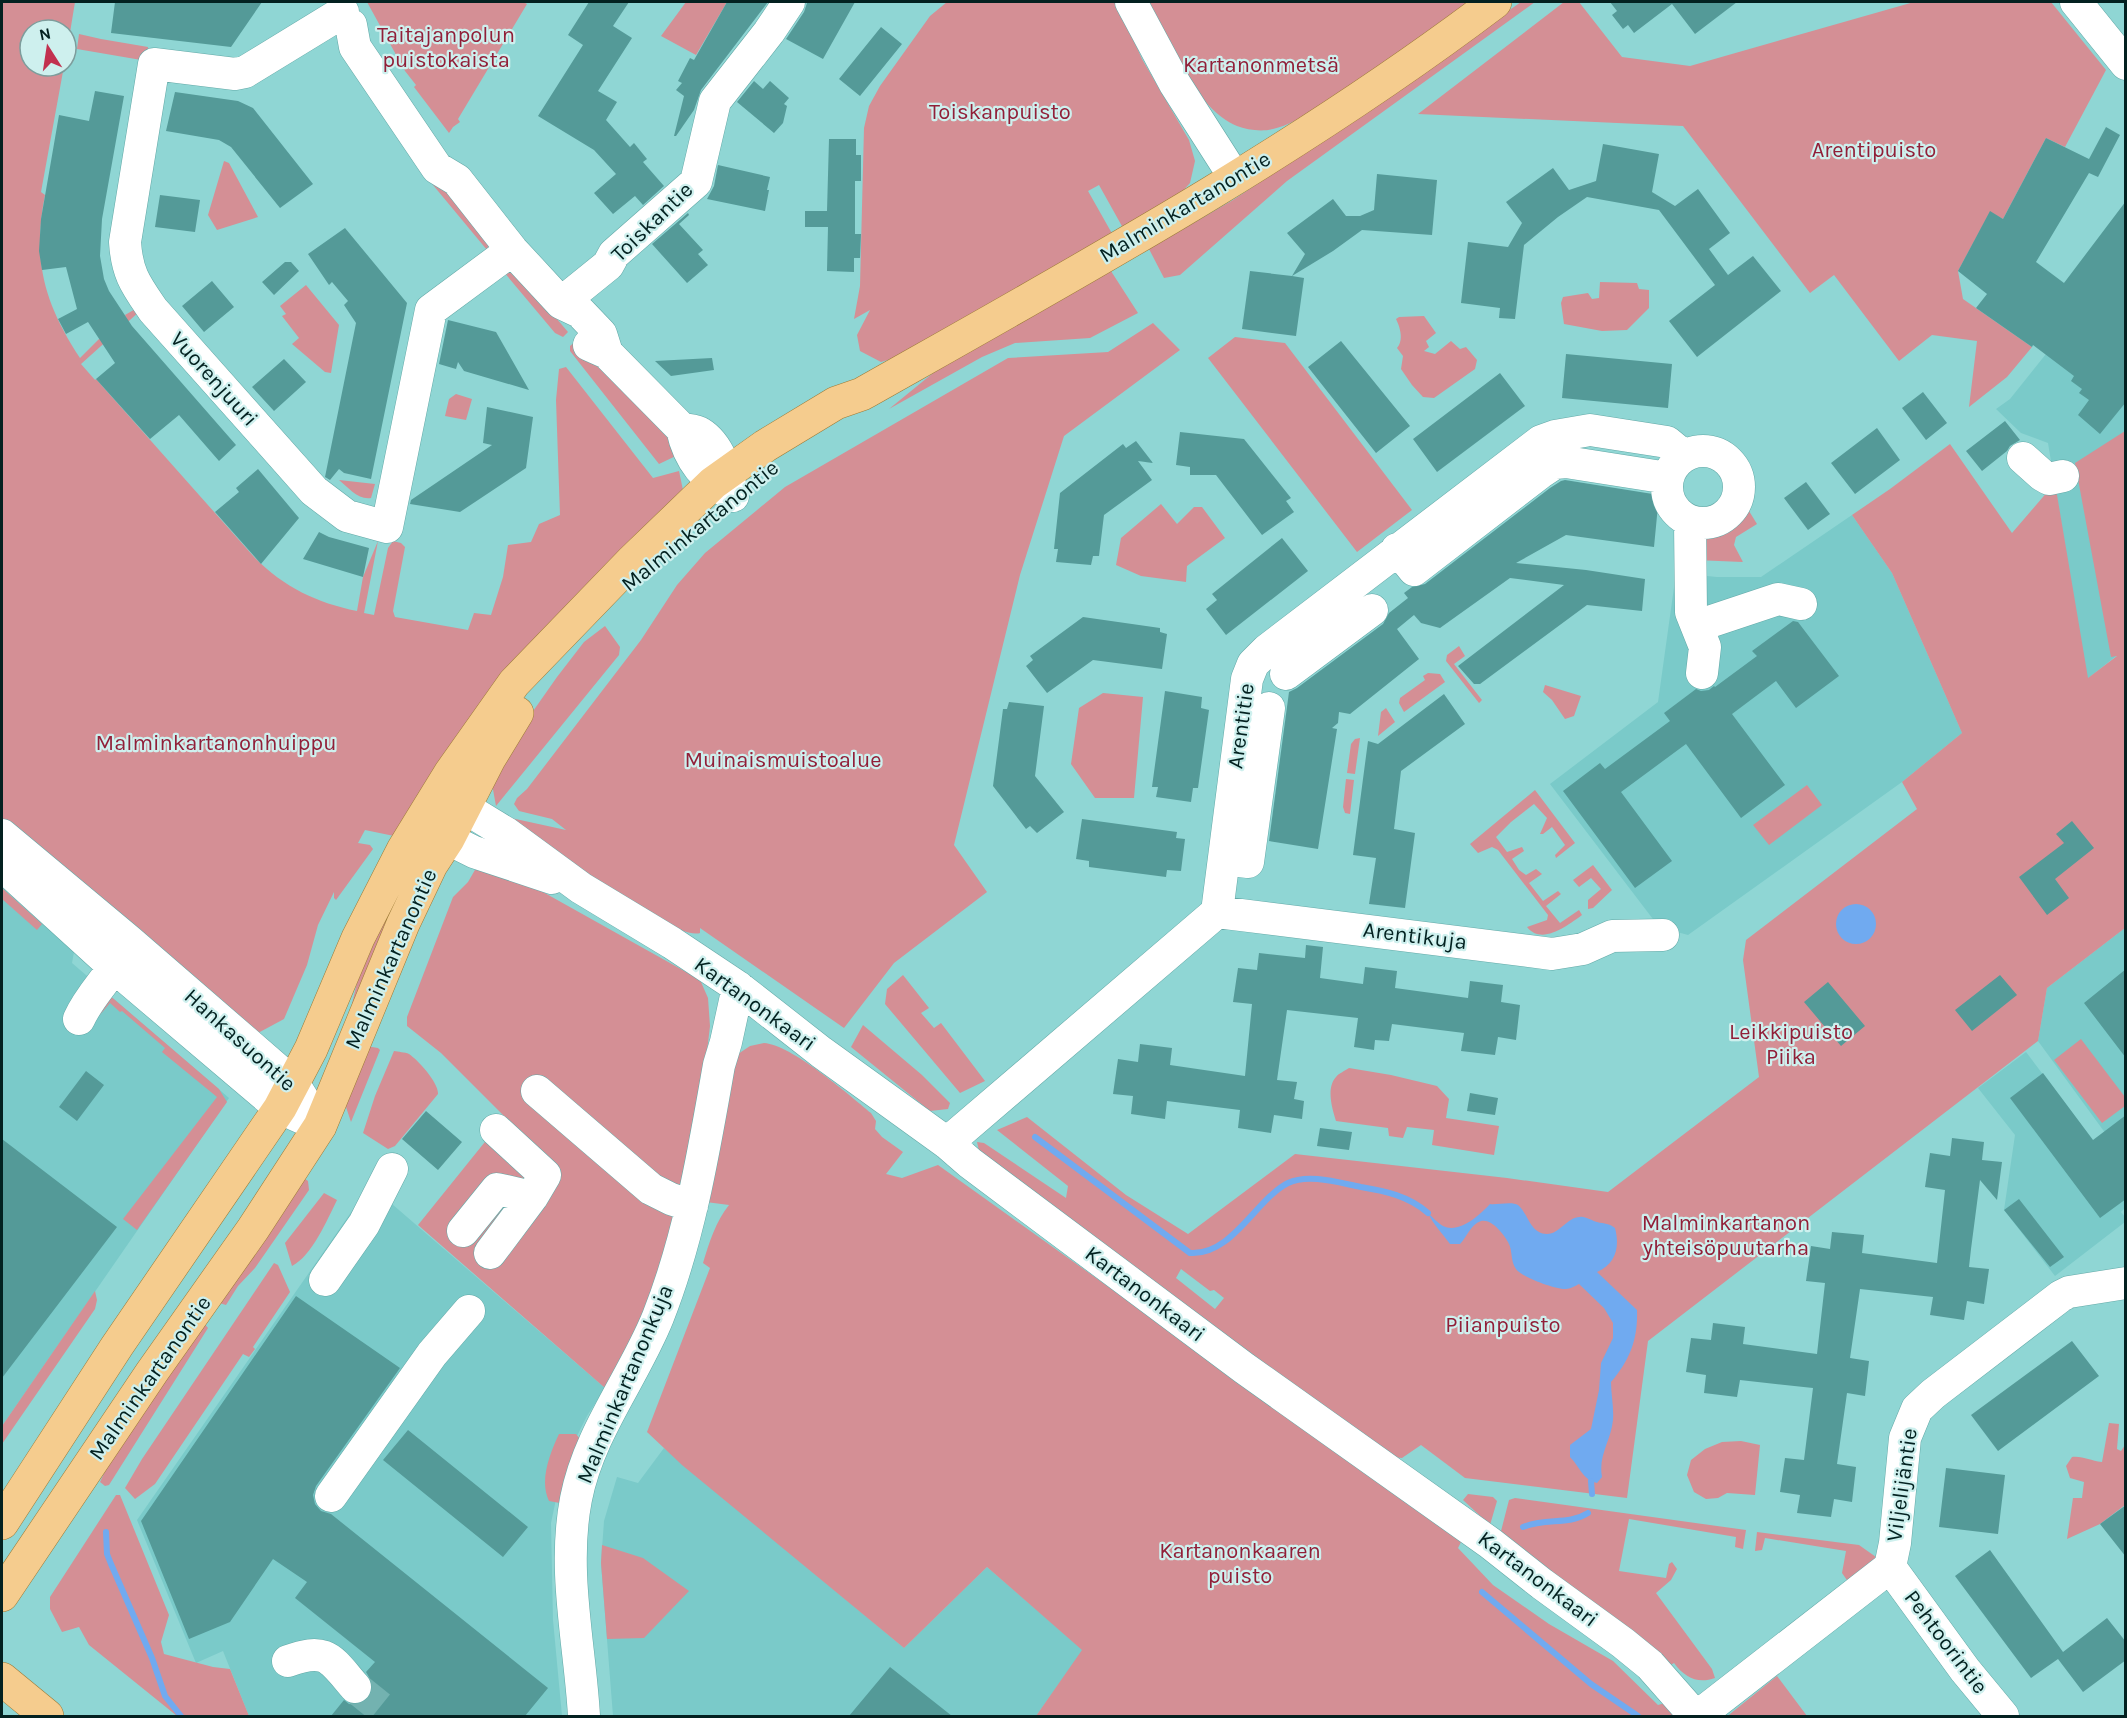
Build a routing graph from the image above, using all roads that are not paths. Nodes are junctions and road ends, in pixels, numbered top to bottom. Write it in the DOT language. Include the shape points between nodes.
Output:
graph roads {
  1 [pos="789,2"];
  2 [pos="1131,2"];
  3 [pos="1495,2"];
  4 [pos="2076,2"];
  5 [pos="344,13"];
  6 [pos="2126,64"];
  7 [pos="1235,178"];
  8 [pos="512,250"];
  9 [pos="561,303"];
  10 [pos="2023,458"];
  11 [pos="1676,467"];
  12 [pos="2063,476"];
  13 [pos="724,484"];
  14 [pos="1690,522"];
  15 [pos="1801,604"];
  16 [pos="1372,609"];
  17 [pos="1697,626"];
  18 [pos="1702,673"];
  19 [pos="1274,680"];
  20 [pos="429,806"];
  21 [pos="465,808"];
  22 [pos="2,835"];
  23 [pos="448,838"];
  24 [pos="1224,859"];
  25 [pos="2,865"];
  26 [pos="581,888"];
  27 [pos="1216,912"];
  28 [pos="1663,935"];
  29 [pos="116,956"];
  30 [pos="738,987"];
  31 [pos="68,989"];
  32 [pos="79,1019"];
  33 [pos="537,1091"];
  34 [pos="286,1096"];
  35 [pos="320,1126"];
  36 [pos="496,1130"];
  37 [pos="946,1143"];
  38 [pos="392,1169"];
  39 [pos="532,1197"];
  40 [pos="692,1206"];
  41 [pos="463,1231"];
  42 [pos="490,1254"];
  43 [pos="325,1280"];
  44 [pos="2125,1283"];
  45 [pos="469,1311"];
  46 [pos="331,1496"];
  47 [pos="2,1522"];
  48 [pos="1890,1567"];
  49 [pos="2,1595"];
  50 [pos="288,1661"];
  51 [pos="2,1679"];
  52 [pos="355,1687"];
  53 [pos="591,1715"];
  54 [pos="47,1716"];
  55 [pos="1696,1716"];
  56 [pos="2003,1716"];
  1 -- 9 [label="street, Toiskantie" via="715,101 696,182 614,254 608,265"];
  2 -- 7 [label="street" via="1175,84"];
  3 -- 7 [label="main road, Malminkartanontie" via="1340,111"];
  4 -- 6 [label="street"];
  5 -- 8 [label="street" via="355,47 437,168 457,180"];
  5 -- 8 [label="street, Vuorenjuuri" via="235,75 154,64 125,242 127,264 153,310 314,491 347,516 387,527 432,310"];
  7 -- 13 [label="main road, Malminkartanontie" via="862,394 843,414"];
  8 -- 9 [label="street"];
  9 -- 13 [label="street" via="580,312 601,334 607,352 682,429 700,432 714,447"];
  10 -- 12 [label="street" via="2049,480"];
  11 -- 14 [label="street" via="1667,496 1673,508"];
  11 -- 14 [label="street" via="1698,451 1711,451 1731,464 1738,476 1735,505 1722,519 1703,524"];
  11 -- 19 [label="street, Arentitie" via="1532,463 1397,549"];
  13 -- 20 [label="main road, Malminkartanontie" via="631,562 514,683"];
  13 -- 21 [label="main road, Malminkartanontie" via="580,632 525,701 489,759"];
  14 -- 17 [label="street" via="1690,612"];
  15 -- 17 [label="street" via="1778,599"];
  16 -- 19 [label="street"];
  17 -- 18 [label="street" via="1705,647"];
  19 -- 24 [label="street" via="1248,862"];
  19 -- 24 [label="street, Arentitie" via="1253,664 1247,679"];
  20 -- 21 [label="street, Kartanonkaari"];
  20 -- 23 [label="street"];
  20 -- 34 [label="main road, Malminkartanontie" via="358,938 311,1049"];
  21 -- 23 [label="main road, Malminkartanontie"];
  21 -- 26 [label="street, Kartanonkaari"];
  22 -- 29 [label="street, Hankasuontie"];
  23 -- 26 [label="street, Kartanonkaari" via="474,852"];
  23 -- 35 [label="main road, Malminkartanontie" via="404,924"];
  24 -- 27 [label="street, Arentitie"];
  25 -- 29 [label="street, Hankasuontie"];
  26 -- 30 [label="street, Kartanonkaari"];
  27 -- 28 [label="street, Arentikuja" via="1552,954 1583,949 1612,936"];
  27 -- 37 [label="street"];
  29 -- 31 [label="street"];
  29 -- 32 [label="street"];
  29 -- 34 [label="street, Hankasuontie"];
  30 -- 37 [label="street, Kartanonkaari"];
  30 -- 40 [label="street, Malminkartanonkuja"];
  33 -- 40 [label="street" via="651,1189"];
  34 -- 35 [label="street, Hankasuontie"];
  34 -- 47 [label="main road, Malminkartanontie"];
  35 -- 49 [label="main road, Malminkartanontie"];
  36 -- 39 [label="street" via="545,1175"];
  37 -- 55 [label="street, Kartanonkaari" via="1244,1368 1623,1642 1650,1665"];
  38 -- 43 [label="street" via="364,1224"];
  39 -- 41 [label="street" via="497,1189"];
  39 -- 42 [label="street"];
  40 -- 53 [label="street, Malminkartanonkuja" via="659,1314 604,1420 576,1500 571,1549 576,1641"];
  44 -- 48 [label="street, Viljelijäntie" via="2061,1296 1917,1409 1905,1438"];
  45 -- 46 [label="street" via="432,1354"];
  48 -- 55 [label="street, Viljelijäntie"];
  48 -- 56 [label="street, Pehtoorintie"];
  50 -- 52 [label="street" via="320,1654 335,1663"];
  51 -- 54 [label="main road"];
}
